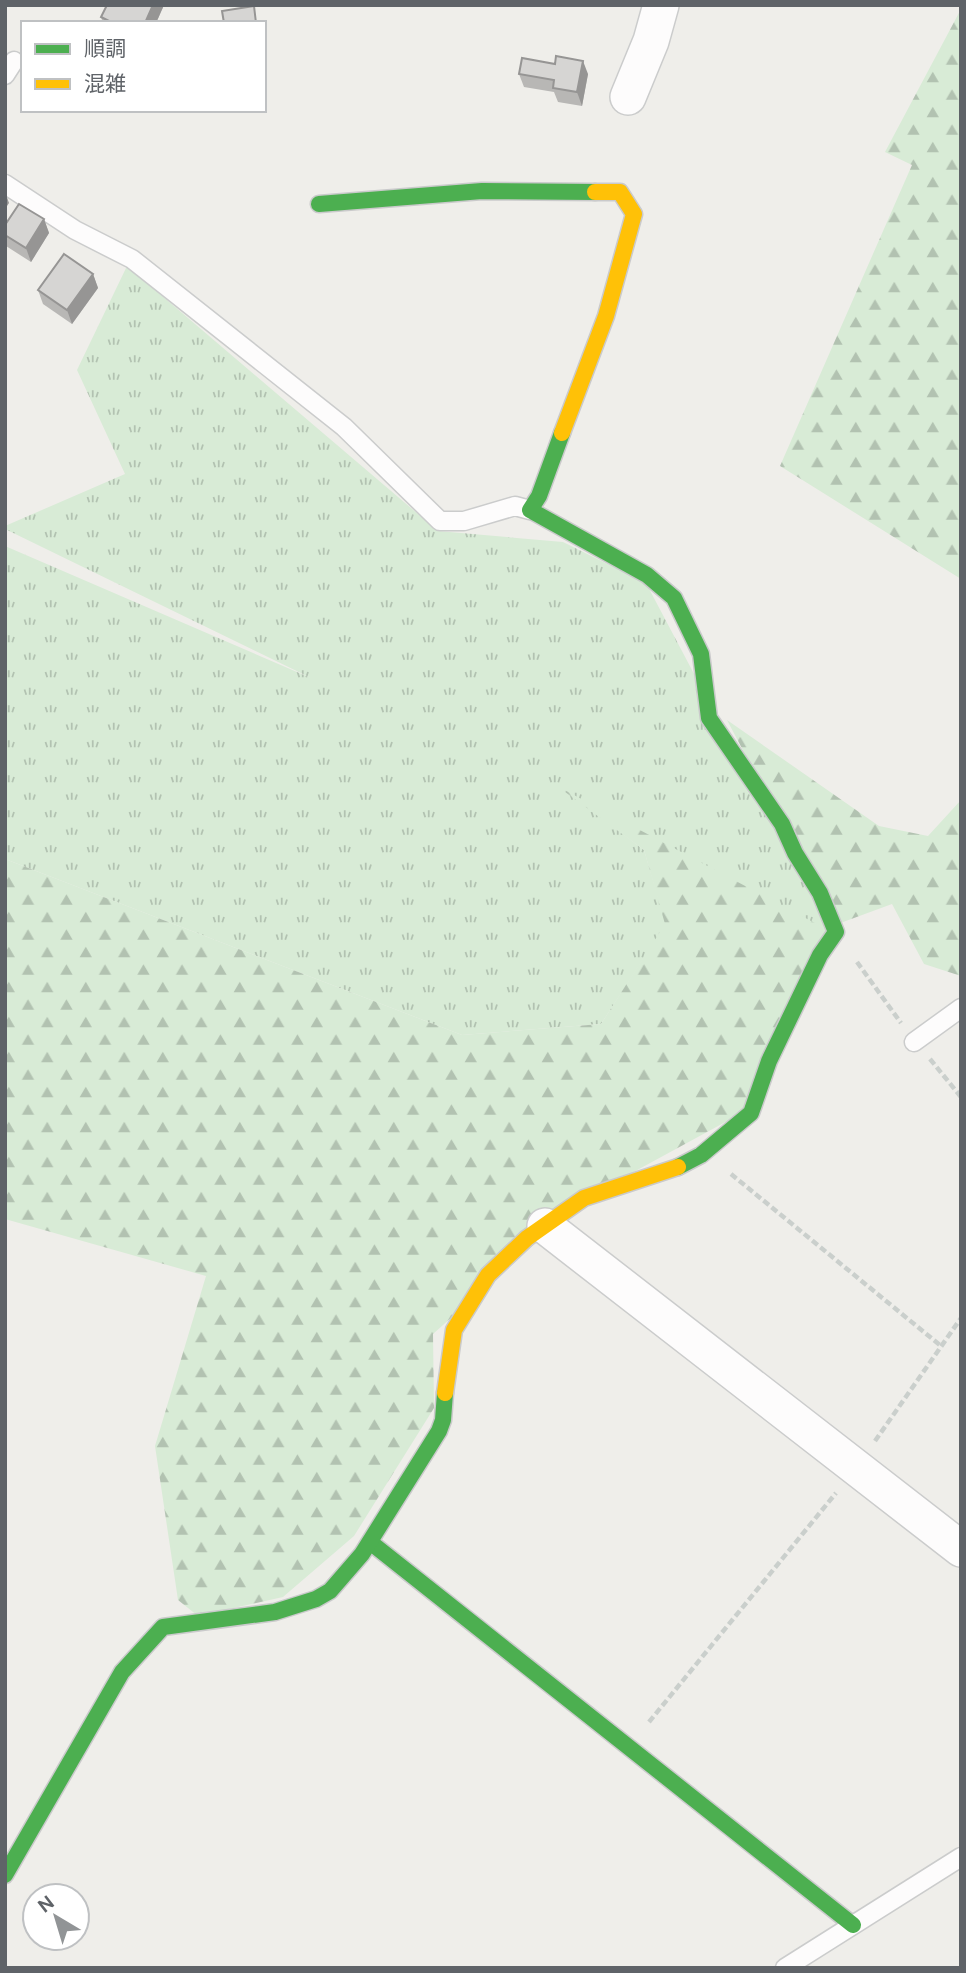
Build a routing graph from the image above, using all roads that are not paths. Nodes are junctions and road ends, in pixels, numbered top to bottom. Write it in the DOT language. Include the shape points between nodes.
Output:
graph roads {
  1 [pos="661,5"];
  2 [pos="628,97"];
  3 [pos="5,184"];
  4 [pos="319,204"];
  5 [pos="530,510"];
  6 [pos="961,1008"];
  7 [pos="914,1042"];
  8 [pos="545,1226"];
  9 [pos="370,1542"];
  10 [pos="961,1549"];
  11 [pos="961,1857"];
  12 [pos="5,1875"];
  13 [pos="853,1924"];
  14 [pos="785,1968"];
  1 -- 2 [label="street"];
  3 -- 5 [label="lane" via="75,230 132,259 344,428 440,521 464,521 515,506"];
  4 -- 5 [label="street" via="482,191 620,192 634,214 606,316"];
  5 -- 8 [label="street" via="647,575 674,598 701,654 709,718 782,824 836,932 820,955 769,1061 751,1113 684,1165 584,1198"];
  6 -- 7 [label="lane"];
  8 -- 9 [label="street" via="488,1275 454,1330 443,1420"];
  8 -- 10 [label="street"];
  9 -- 12 [label="street" via="329,1592 300,1605 163,1628 122,1672"];
  9 -- 13 [label="street"];
  11 -- 13 [label="lane"];
  13 -- 14 [label="lane"];
}
